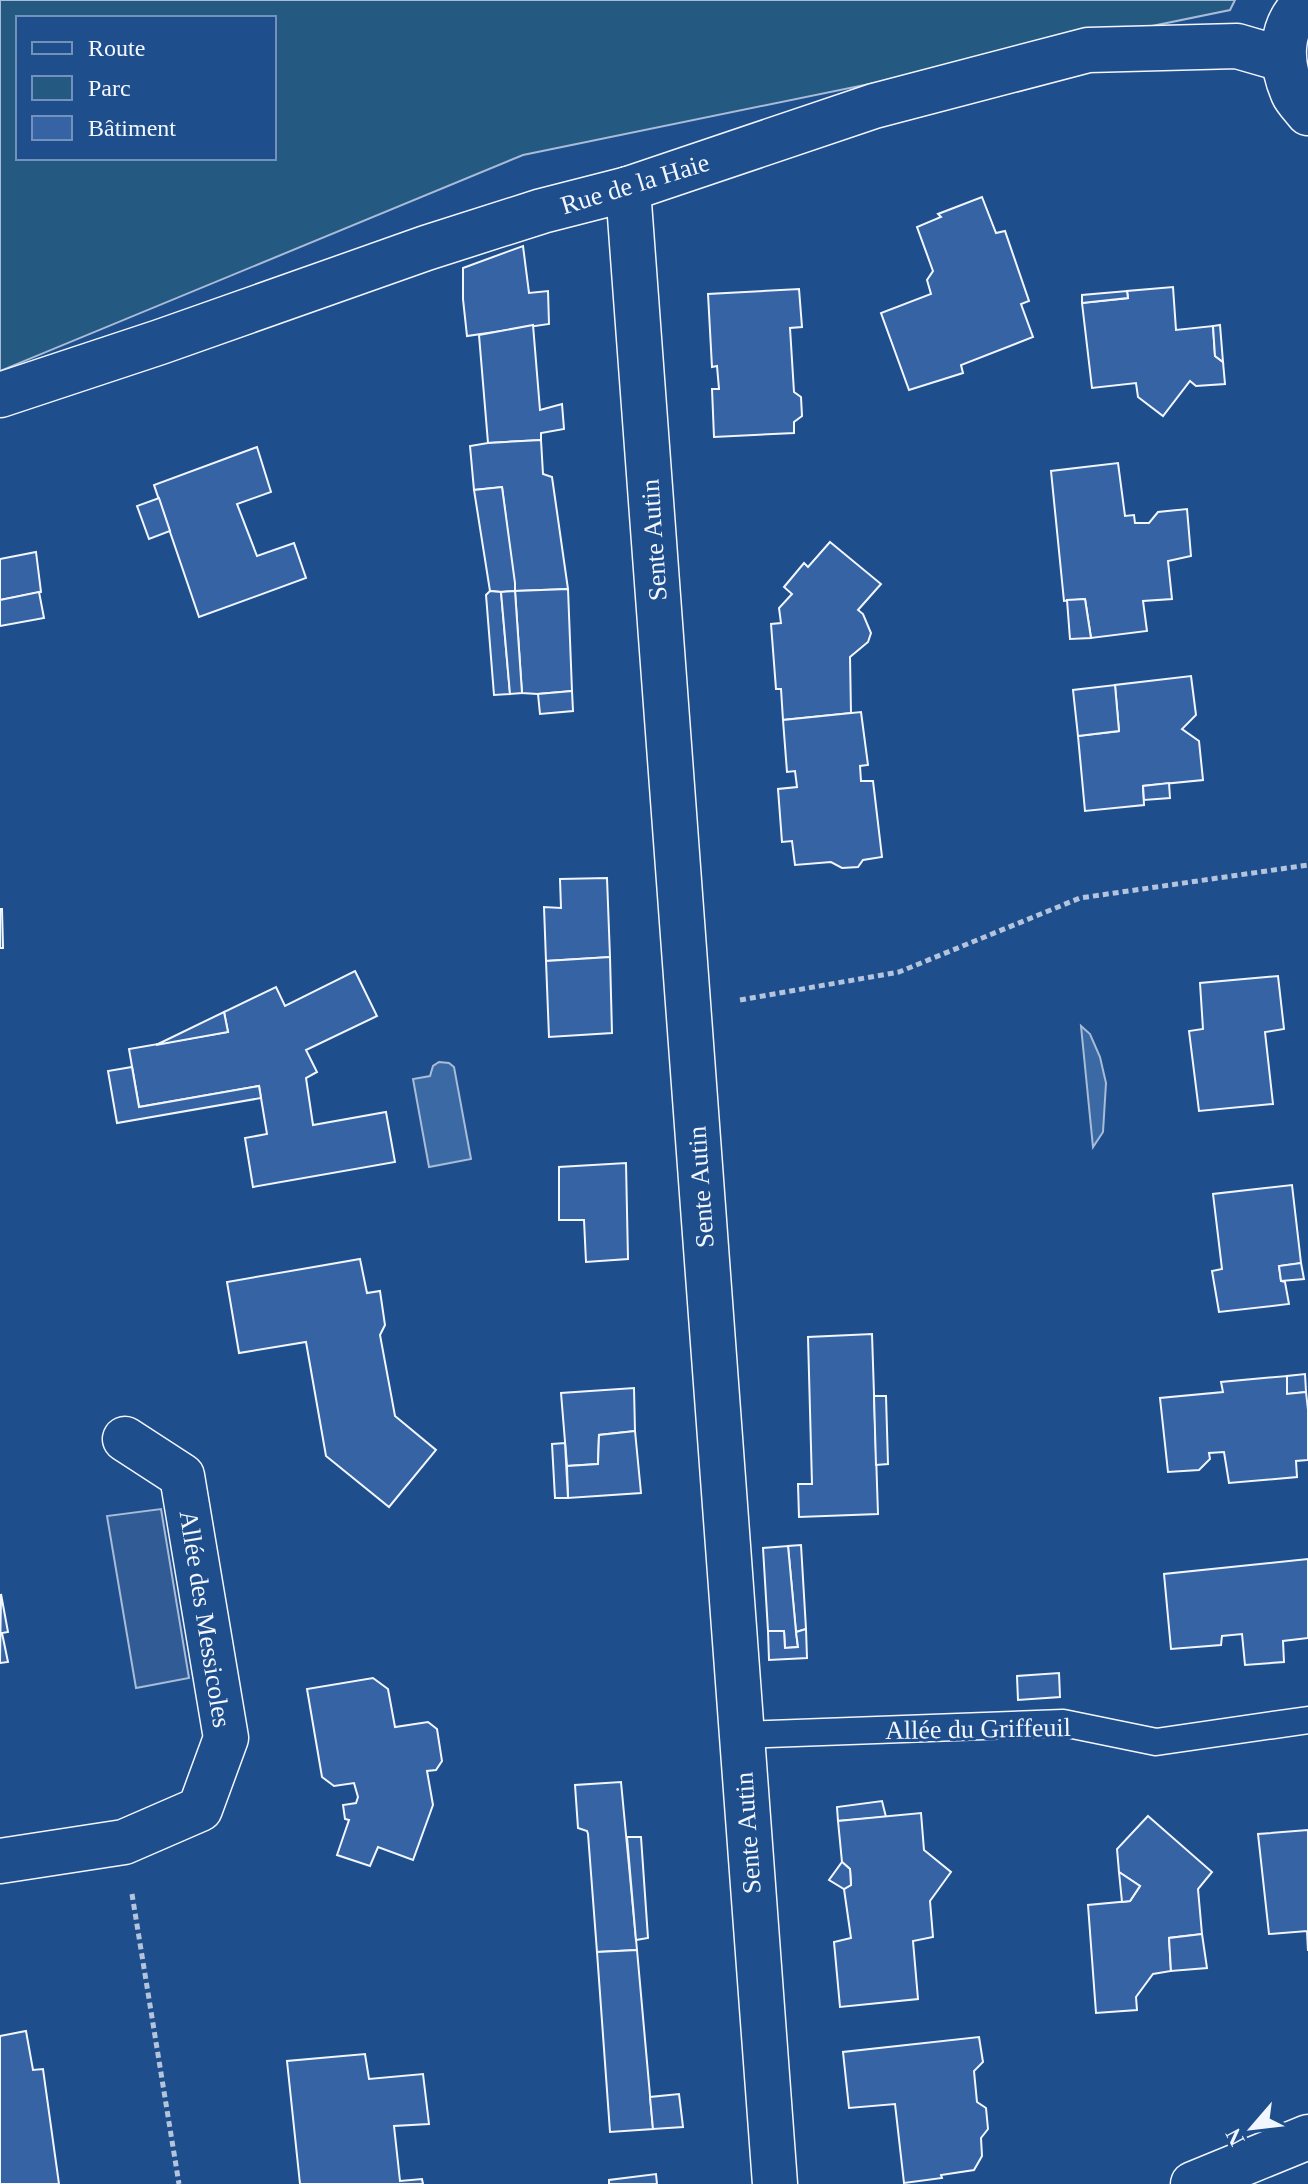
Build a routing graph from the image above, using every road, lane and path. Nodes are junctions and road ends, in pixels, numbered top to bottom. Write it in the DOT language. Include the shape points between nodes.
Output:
graph roads {
  1 [pos="1308,1"];
  2 [pos="1282,59"];
  3 [pos="1308,113"];
  4 [pos="628,189"];
  5 [pos="0,395"];
  6 [pos="1308,865"];
  7 [pos="688,1010"];
  8 [pos="125,1439"];
  9 [pos="1308,1720"];
  10 [pos="741,1735"];
  11 [pos="124,1842"];
  12 [pos="0,1861"];
  13 [pos="1308,2137"];
  14 [pos="179,2184"];
  15 [pos="775,2184"];
  16 [pos="1193,2184"];
  1 -- 2 [label="street" via="1287,30"];
  2 -- 3 [label="street" via="1294,95"];
  2 -- 4 [label="street, Rue de la Haie" via="1237,46 1088,50 874,106"];
  4 -- 5 [label="street, Rue de la Haie" via="426,248"];
  4 -- 7 [label="street, Sente Autin"];
  6 -- 7 [label="path" via="1080,898 899,972"];
  7 -- 10 [label="street, Sente Autin"];
  8 -- 11 [label="street, Allée des Messicoles" via="182,1476 226,1738 200,1809"];
  9 -- 10 [label="lane, Allée du Griffeuil" via="1156,1742 1063,1723"];
  10 -- 15 [label="street, Sente Autin"];
  11 -- 12 [label="street, Allée des Messicoles"];
  11 -- 14 [label="path"];
  13 -- 16 [label="street"];
}
